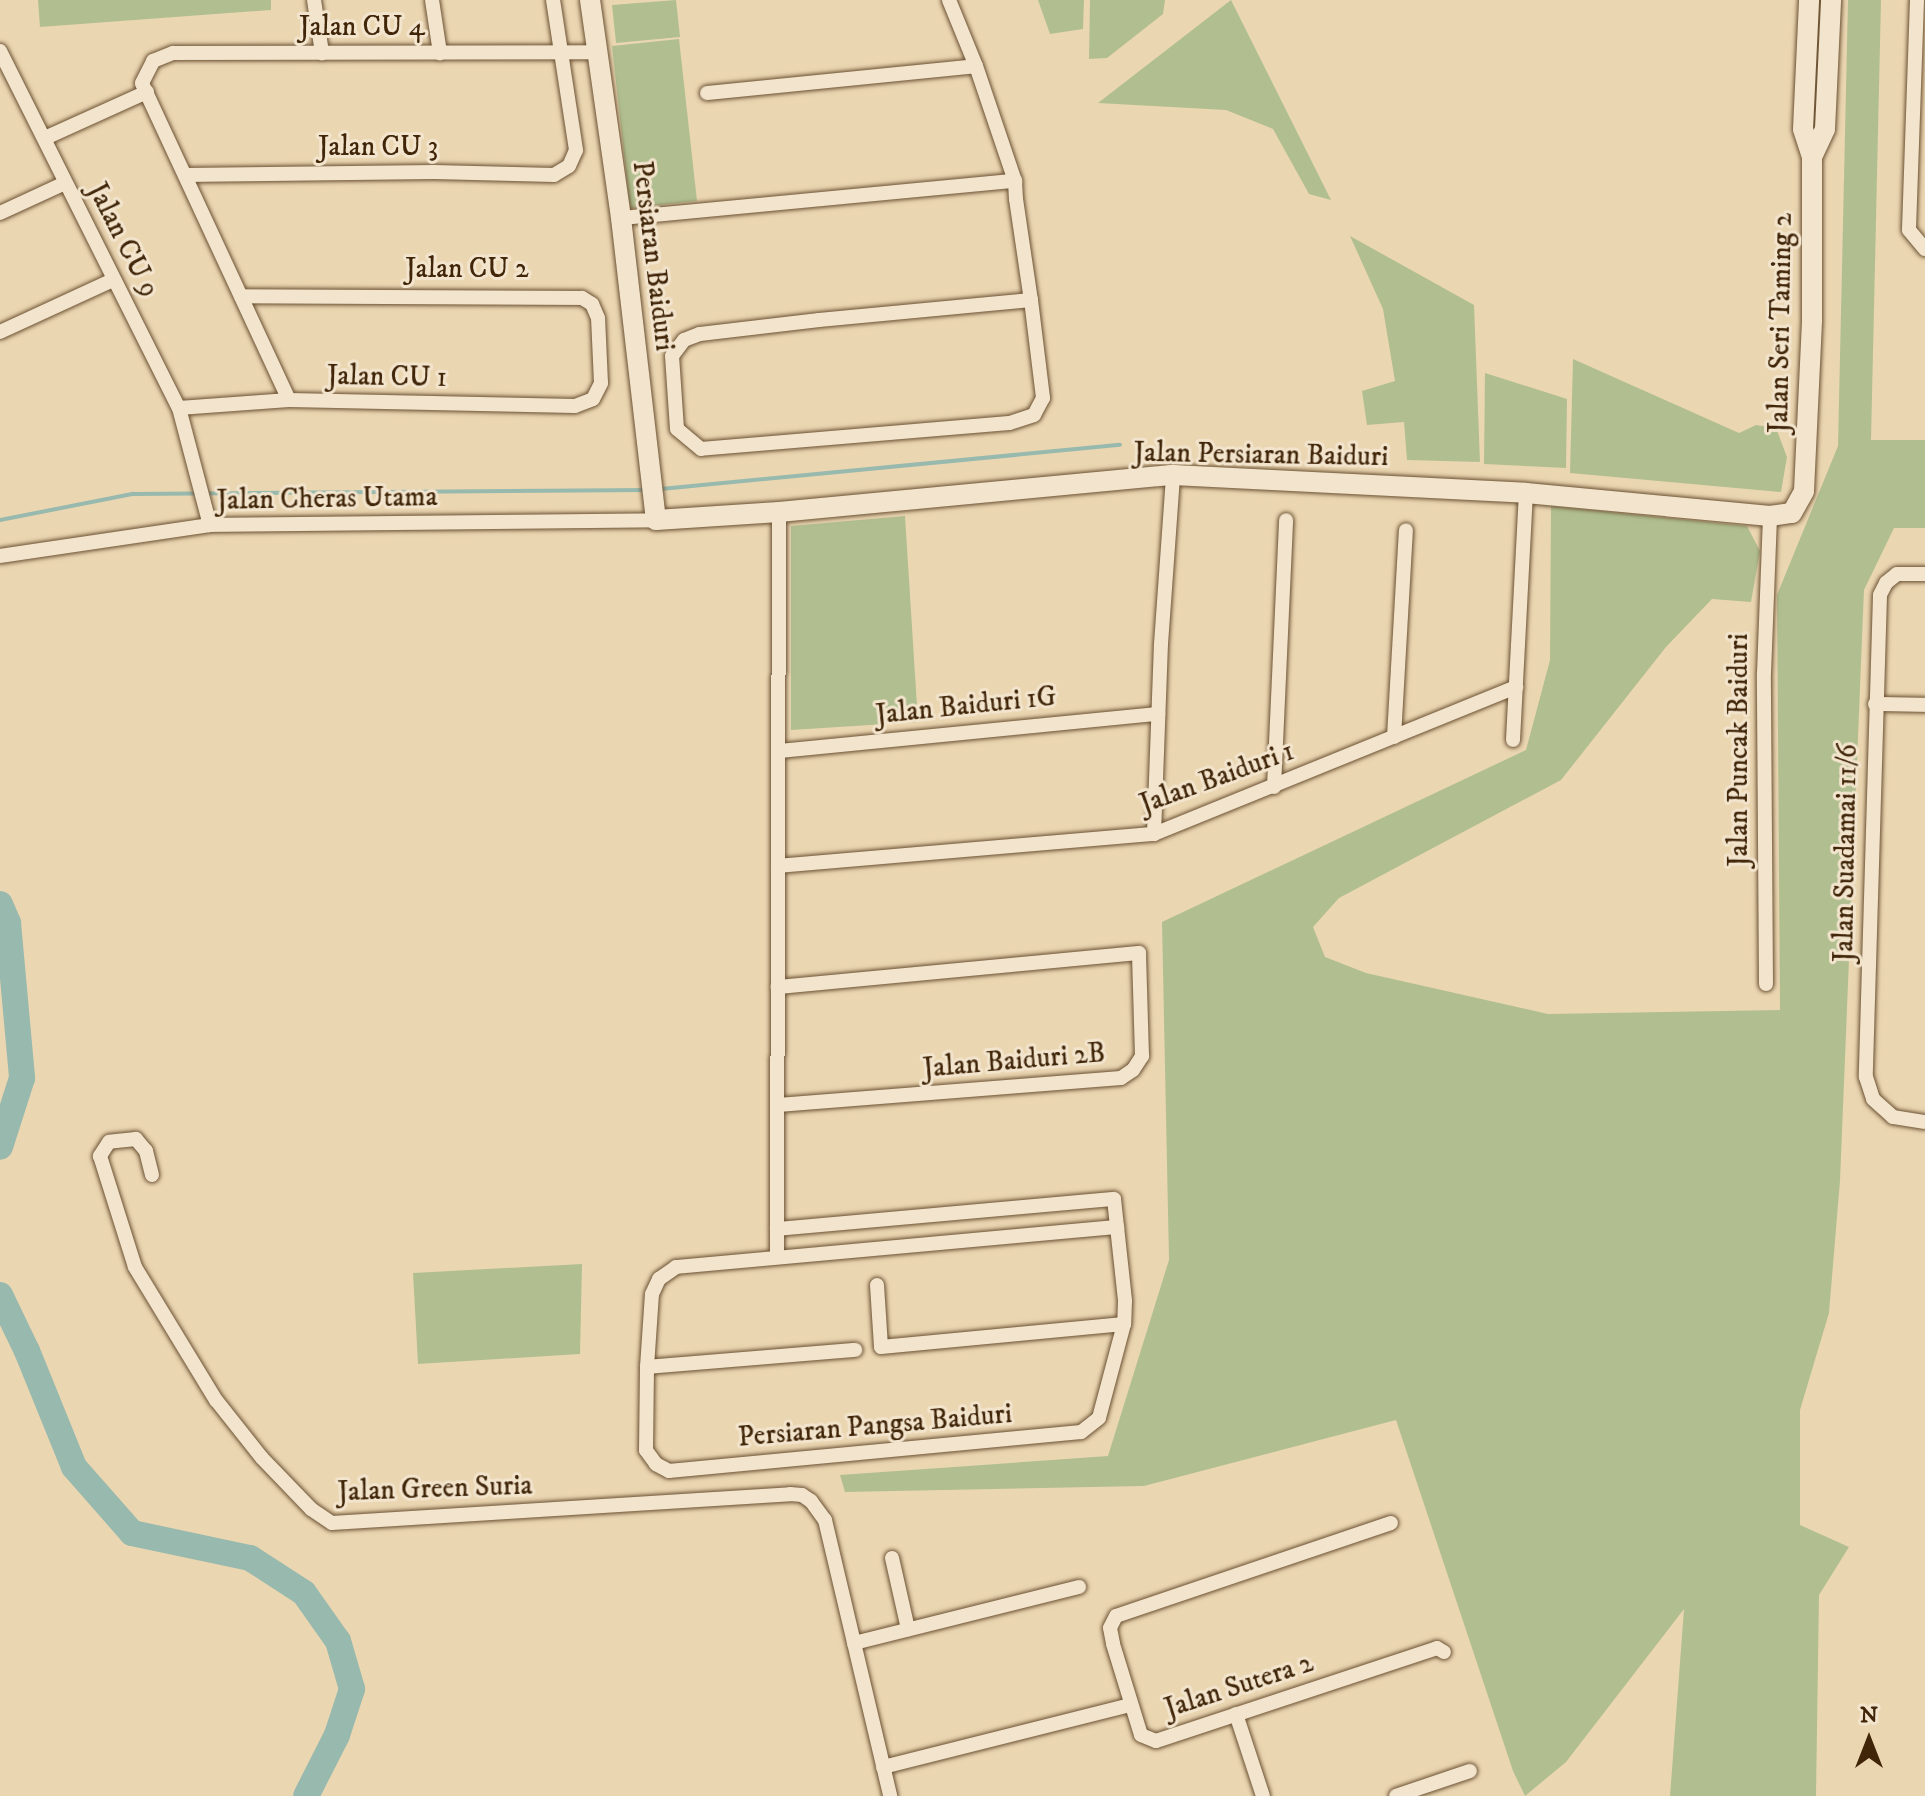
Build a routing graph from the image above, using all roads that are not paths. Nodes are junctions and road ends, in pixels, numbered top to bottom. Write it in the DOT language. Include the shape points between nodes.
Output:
graph roads {
  1 [pos="314,0"];
  2 [pos="432,0"];
  3 [pos="553,0"];
  4 [pos="590,0"];
  5 [pos="949,0"];
  6 [pos="1809,0"];
  7 [pos="1831,0"];
  8 [pos="1917,0"];
  9 [pos="0,51"];
  10 [pos="597,52"];
  11 [pos="322,53"];
  12 [pos="440,53"];
  13 [pos="560,53"];
  14 [pos="976,66"];
  15 [pos="144,88"];
  16 [pos="707,93"];
  17 [pos="1919,122"];
  18 [pos="45,138"];
  19 [pos="1812,157"];
  20 [pos="185,175"];
  21 [pos="1015,181"];
  22 [pos="65,183"];
  23 [pos="0,213"];
  24 [pos="621,218"];
  25 [pos="1925,249"];
  26 [pos="113,280"];
  27 [pos="241,296"];
  28 [pos="1031,300"];
  29 [pos="0,332"];
  30 [pos="593,399"];
  31 [pos="289,400"];
  32 [pos="179,408"];
  33 [pos="1173,475"];
  34 [pos="1526,493"];
  35 [pos="779,512"];
  36 [pos="1770,516"];
  37 [pos="656,520"];
  38 [pos="1286,520"];
  39 [pos="210,525"];
  40 [pos="1406,530"];
  41 [pos="0,556"];
  42 [pos="1925,574"];
  43 [pos="1516,687"];
  44 [pos="1875,704"];
  45 [pos="1925,705"];
  46 [pos="1158,714"];
  47 [pos="1394,737"];
  48 [pos="1513,740"];
  49 [pos="779,751"];
  50 [pos="1274,787"];
  51 [pos="1154,834"];
  52 [pos="778,866"];
  53 [pos="1766,984"];
  54 [pos="778,987"];
  55 [pos="778,1105"];
  56 [pos="1925,1122"];
  57 [pos="152,1175"];
  58 [pos="1117,1227"];
  59 [pos="777,1229"];
  60 [pos="777,1256"];
  61 [pos="877,1285"];
  62 [pos="1124,1324"];
  63 [pos="855,1350"];
  64 [pos="647,1367"];
  65 [pos="1391,1523"];
  66 [pos="892,1558"];
  67 [pos="1079,1587"];
  68 [pos="908,1629"];
  69 [pos="854,1643"];
  70 [pos="1444,1652"];
  71 [pos="1130,1705"];
  72 [pos="1236,1714"];
  73 [pos="883,1767"];
  74 [pos="1470,1771"];
  75 [pos="890,1796"];
  76 [pos="1263,1796"];
  77 [pos="1396,1796"];
  1 -- 11 [label="street"];
  2 -- 12 [label="street"];
  3 -- 13 [label="street"];
  4 -- 10 [label="street, Persiaran Baiduri"];
  5 -- 14 [label="street"];
  6 -- 19 [label="street, Jalan Seri Taming 2" via="1803,129"];
  7 -- 19 [label="street, Jalan Seri Taming 2" via="1825,129"];
  8 -- 17 [label="street"];
  9 -- 18 [label="street, Jalan CU 9"];
  10 -- 13 [label="street, Jalan CU 4"];
  10 -- 24 [label="street, Persiaran Baiduri"];
  11 -- 12 [label="street, Jalan CU 4"];
  11 -- 15 [label="street, Jalan CU 4" via="173,53 153,61"];
  12 -- 13 [label="street, Jalan CU 4"];
  13 -- 20 [label="street, Jalan CU 3" via="576,150 569,166 554,175"];
  14 -- 16 [label="street"];
  14 -- 21 [label="street"];
  15 -- 18 [label="street"];
  15 -- 20 [label="street"];
  17 -- 25 [label="street" via="1909,230"];
  18 -- 22 [label="street, Jalan CU 9"];
  19 -- 36 [label="street, Jalan Seri Taming 2" via="1804,491 1792,513"];
  20 -- 27 [label="street"];
  21 -- 24 [label="street"];
  21 -- 28 [label="street"];
  22 -- 23 [label="street"];
  22 -- 26 [label="street, Jalan CU 9"];
  24 -- 37 [label="street, Persiaran Baiduri"];
  26 -- 29 [label="street"];
  26 -- 32 [label="street, Jalan CU 9"];
  27 -- 30 [label="street, Jalan CU 2" via="582,298 592,304 598,318 601,383"];
  27 -- 31 [label="street"];
  28 -- 28 [label="street" via="700,334 684,340 672,356 677,429 701,449 1009,423 1034,415 1043,398"];
  30 -- 31 [label="street, Jalan CU 1" via="575,406"];
  31 -- 32 [label="street, Jalan CU 1"];
  32 -- 39 [label="street, Jalan CU 9"];
  33 -- 34 [label="street, Jalan Persiaran Baiduri"];
  33 -- 35 [label="street, Jalan Persiaran Baiduri"];
  33 -- 46 [label="street"];
  34 -- 36 [label="street, Jalan Persiaran Baiduri"];
  34 -- 43 [label="street"];
  35 -- 37 [label="street, Jalan Persiaran Baiduri"];
  35 -- 49 [label="street"];
  36 -- 53 [label="street, Jalan Puncak Baiduri" via="1764,673"];
  37 -- 39 [label="street, Jalan Cheras Utama"];
  38 -- 50 [label="street"];
  39 -- 41 [label="street, Jalan Cheras Utama"];
  40 -- 47 [label="street"];
  42 -- 44 [label="street, Jalan Suadamai 11/6" via="1897,574 1880,595"];
  43 -- 47 [label="street, Jalan Baiduri 1"];
  43 -- 48 [label="street"];
  44 -- 45 [label="street"];
  44 -- 56 [label="street, Jalan Suadamai 11/6" via="1866,1077 1873,1099 1893,1117"];
  46 -- 49 [label="street, Jalan Baiduri 1G"];
  46 -- 51 [label="street"];
  47 -- 50 [label="street, Jalan Baiduri 1"];
  49 -- 52 [label="street"];
  50 -- 51 [label="street, Jalan Baiduri 1"];
  51 -- 52 [label="street, Jalan Baiduri 1"];
  52 -- 54 [label="street"];
  54 -- 55 [label="street"];
  54 -- 55 [label="street, Jalan Baiduri 2B" via="1139,953 1142,1056 1121,1078"];
  55 -- 59 [label="street"];
  57 -- 69 [label="street, Jalan Green Suria" via="146,1151 136,1139 109,1142 100,1156 127,1251 216,1400 262,1458 322,1518 341,1524 802,1495 825,1520"];
  58 -- 59 [label="street, Persiaran Pangsa Baiduri" via="1114,1199"];
  58 -- 60 [label="street"];
  58 -- 62 [label="street, Persiaran Pangsa Baiduri"];
  59 -- 60 [label="street"];
  60 -- 64 [label="street, Persiaran Pangsa Baiduri" via="676,1267 659,1279 652,1294"];
  61 -- 62 [label="street" via="881,1347"];
  62 -- 64 [label="street, Persiaran Pangsa Baiduri" via="1099,1418 1081,1432 699,1469 669,1471 646,1450"];
  63 -- 64 [label="street"];
  65 -- 71 [label="street, Jalan Sutera 2" via="1116,1616 1111,1621 1113,1644"];
  66 -- 68 [label="street"];
  67 -- 68 [label="street"];
  68 -- 69 [label="street"];
  69 -- 73 [label="street"];
  70 -- 72 [label="street, Jalan Sutera 2" via="1437,1648"];
  71 -- 72 [label="street, Jalan Sutera 2" via="1141,1735 1156,1741"];
  71 -- 73 [label="street"];
  72 -- 76 [label="street"];
  73 -- 75 [label="street"];
  74 -- 77 [label="street"];
}
